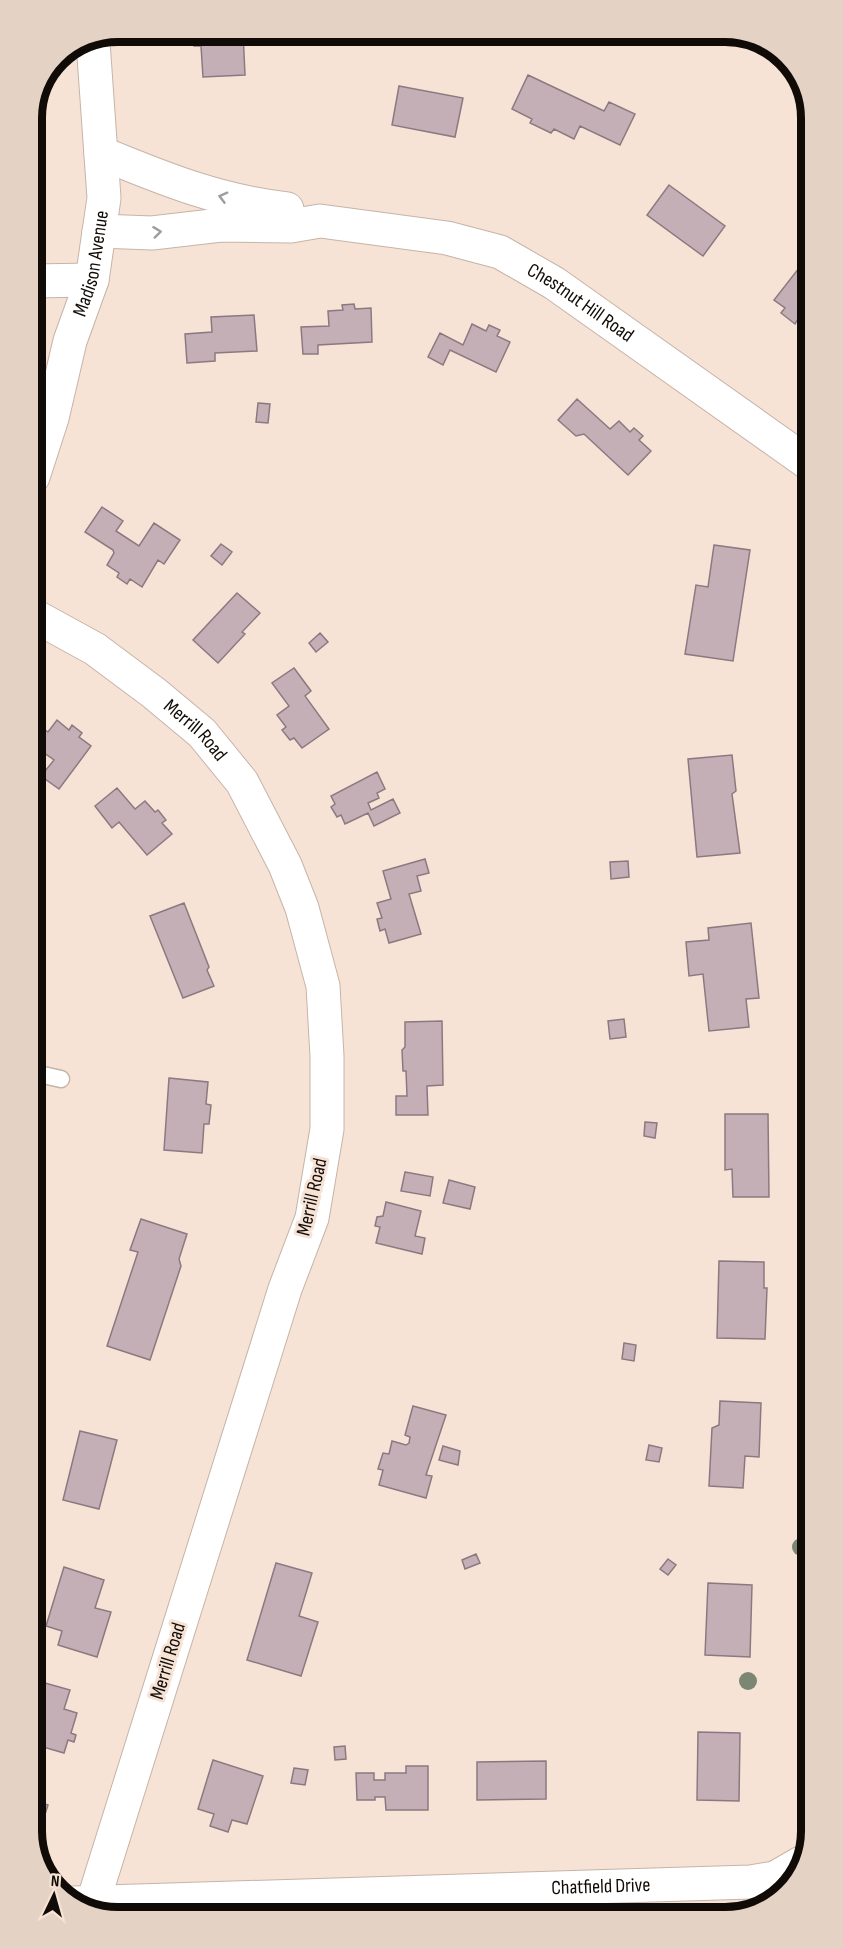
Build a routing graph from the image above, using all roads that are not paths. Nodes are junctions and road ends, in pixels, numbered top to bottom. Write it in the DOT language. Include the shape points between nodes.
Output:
graph roads {
  1 [pos="93,46"];
  2 [pos="101,153"];
  3 [pos="320,221"];
  4 [pos="99,231"];
  5 [pos="92,280"];
  6 [pos="42,281"];
  7 [pos="42,449"];
  8 [pos="801,459"];
  9 [pos="42,620"];
  10 [pos="42,1075"];
  11 [pos="61,1079"];
  12 [pos="790,1869"];
  13 [pos="84,1899"];
  14 [pos="91,1902"];
  1 -- 2 [label="street, Madison Avenue"];
  3 -- 2 [label="street, Chestnut Hill Road, one-way" via="290,210 255,206 184,186"];
  2 -- 4 [label="street, Madison Avenue" via="104,198"];
  4 -- 3 [label="street, Chestnut Hill Road, one-way" via="152,233 221,225 291,226"];
  3 -- 8 [label="street, Chestnut Hill Road" via="447,238 500,252 554,282"];
  4 -- 5 [label="street, Madison Avenue"];
  5 -- 6 [label="street"];
  5 -- 7 [label="street, Madison Avenue" via="70,341"];
  9 -- 13 [label="street, Merrill Road" via="94,649 154,693 202,734 242,782 285,865 302,908 323,986 327,1056 327,1129 312,1218 285,1288"];
  10 -- 11 [label="lane"];
  12 -- 14 [label="street, Chatfield Drive" via="775,1878 750,1882"];
}
